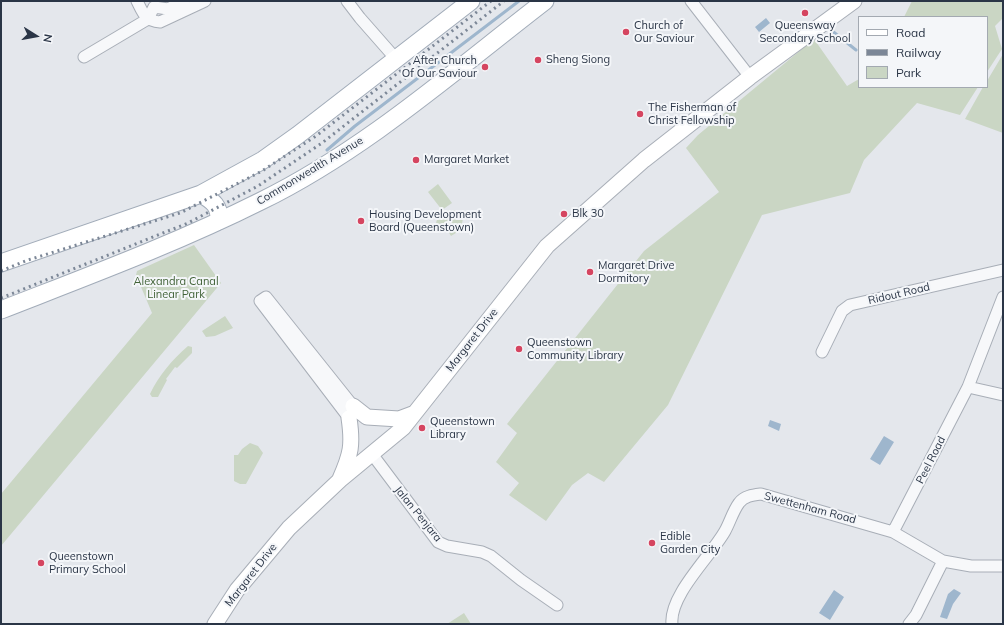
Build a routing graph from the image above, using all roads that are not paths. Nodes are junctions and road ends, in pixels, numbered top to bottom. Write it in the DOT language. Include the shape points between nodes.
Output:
graph roads {
  1 [pos="137,1"];
  2 [pos="184,1"];
  3 [pos="205,1"];
  4 [pos="347,1"];
  5 [pos="471,1"];
  6 [pos="545,1"];
  7 [pos="691,1"];
  8 [pos="854,1"];
  9 [pos="152,4"];
  10 [pos="148,19"];
  11 [pos="84,57"];
  12 [pos="396,59"];
  13 [pos="750,77"];
  14 [pos="201,194"];
  15 [pos="219,221"];
  16 [pos="1,263"];
  17 [pos="1003,270"];
  18 [pos="1003,297"];
  19 [pos="1,310"];
  20 [pos="822,352"];
  21 [pos="968,387"];
  22 [pos="1003,396"];
  23 [pos="351,412"];
  24 [pos="416,413"];
  25 [pos="372,454"];
  26 [pos="340,480"];
  27 [pos="893,532"];
  28 [pos="943,561"];
  29 [pos="1003,566"];
  30 [pos="557,605"];
  31 [pos="215,624"];
  32 [pos="672,624"];
  33 [pos="909,624"];
  1 -- 10 [label="street" via="143,15"];
  2 -- 9 [label="street" via="168,9"];
  3 -- 10 [label="street" via="167,20"];
  4 -- 12 [label="street"];
  5 -- 12 [label="main road"];
  6 -- 15 [label="main road, Commonwealth Avenue" via="358,144 262,201"];
  7 -- 13 [label="street"];
  8 -- 13 [label="street, Margaret Drive"];
  9 -- 10 [label="street"];
  10 -- 11 [label="street"];
  12 -- 14 [label="main road" via="263,160"];
  13 -- 24 [label="street, Margaret Drive" via="644,160 547,246"];
  14 -- 15 [label="main road" via="216,204"];
  14 -- 16 [label="main road"];
  15 -- 19 [label="main road, Commonwealth Avenue" via="130,260"];
  17 -- 20 [label="street, Ridout Road" via="850,305 842,311"];
  18 -- 21 [label="street, Peel Road"];
  21 -- 22 [label="street"];
  21 -- 27 [label="street, Peel Road"];
  23 -- 23 [label="street" via="260,301 266,297"];
  23 -- 24 [label="street" via="382,419 399,419"];
  23 -- 26 [label="street" via="352,441"];
  24 -- 25 [label="street, Margaret Drive" via="403,428"];
  25 -- 26 [label="street, Margaret Drive"];
  25 -- 30 [label="street, Jalan Penjara" via="438,542 491,556"];
  26 -- 31 [label="street, Margaret Drive" via="278,540 237,590"];
  27 -- 28 [label="street, Swettenham Road"];
  27 -- 32 [label="street, Swettenham Road" via="761,494 746,497 739,503 725,532 680,594"];
  28 -- 29 [label="street, Swettenham Road" via="971,566"];
  28 -- 33 [label="street"];
}
